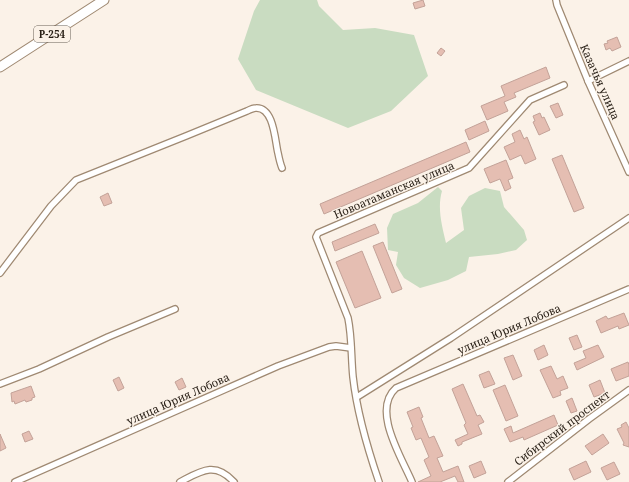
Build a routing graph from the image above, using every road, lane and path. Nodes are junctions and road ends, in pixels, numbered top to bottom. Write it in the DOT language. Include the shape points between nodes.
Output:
graph roads {
  1 [pos="104,0"];
  2 [pos="556,0"];
  3 [pos="629,61"];
  4 [pos="0,67"];
  5 [pos="588,81"];
  6 [pos="564,85"];
  7 [pos="282,168"];
  8 [pos="629,172"];
  9 [pos="629,218"];
  10 [pos="0,273"];
  11 [pos="629,289"];
  12 [pos="175,309"];
  13 [pos="351,348"];
  14 [pos="0,384"];
  15 [pos="629,390"];
  16 [pos="356,398"];
  17 [pos="16,482"];
  18 [pos="180,482"];
  19 [pos="234,482"];
  20 [pos="379,482"];
  21 [pos="412,482"];
  22 [pos="508,482"];
  1 -- 4 [label="highway, Р-254"];
  2 -- 5 [label="street, Казачья улица"];
  3 -- 5 [label="street"];
  5 -- 8 [label="street, Казачья улица"];
  6 -- 13 [label="street, Новоатаманская улица" via="530,100 469,168 318,233 317,242 348,318"];
  7 -- 10 [label="street" via="270,118 263,110 257,108 247,111 76,180 51,206"];
  9 -- 16 [label="street" via="451,338"];
  11 -- 21 [label="street, улица Юрия Лобова" via="396,388 388,403 388,427"];
  12 -- 14 [label="street"];
  13 -- 16 [label="street"];
  13 -- 17 [label="street, улица Юрия Лобова" via="329,346 278,366"];
  15 -- 22 [label="street, Сибирский проспект"];
  16 -- 20 [label="street" via="364,437"];
  18 -- 19 [label="street" via="208,469 216,469"];
}
